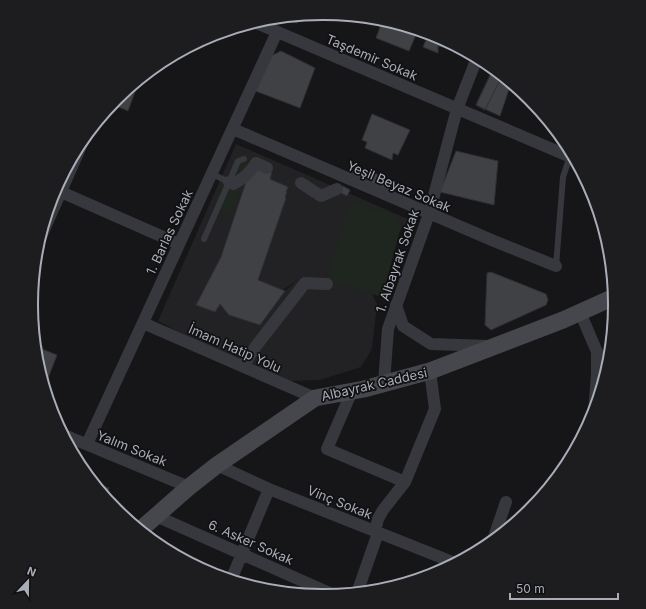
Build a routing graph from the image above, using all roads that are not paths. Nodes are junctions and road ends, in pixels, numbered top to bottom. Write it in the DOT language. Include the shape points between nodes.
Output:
graph roads {
  1 [pos="263,26"];
  2 [pos="277,32"];
  3 [pos="475,64"];
  4 [pos="457,108"];
  5 [pos="233,129"];
  6 [pos="565,154"];
  7 [pos="244,159"];
  8 [pos="569,162"];
  9 [pos="267,168"];
  10 [pos="212,174"];
  11 [pos="229,182"];
  12 [pos="301,182"];
  13 [pos="337,189"];
  14 [pos="61,192"];
  15 [pos="429,214"];
  16 [pos="204,239"];
  17 [pos="180,244"];
  18 [pos="556,266"];
  19 [pos="327,284"];
  20 [pos="608,300"];
  21 [pos="396,305"];
  22 [pos="580,312"];
  23 [pos="143,323"];
  24 [pos="495,346"];
  25 [pos="243,366"];
  26 [pos="430,371"];
  27 [pos="384,383"];
  28 [pos="596,383"];
  29 [pos="352,391"];
  30 [pos="315,398"];
  31 [pos="72,438"];
  32 [pos="87,444"];
  33 [pos="217,465"];
  34 [pos="405,482"];
  35 [pos="189,487"];
  36 [pos="269,489"];
  37 [pos="506,502"];
  38 [pos="156,516"];
  39 [pos="145,526"];
  40 [pos="497,530"];
  41 [pos="377,532"];
  42 [pos="242,553"];
  43 [pos="448,560"];
  44 [pos="233,574"];
  45 [pos="359,587"];
  46 [pos="321,589"];
  1 -- 2 [label="street, Taşdemir Sokak"];
  2 -- 4 [label="street, Taşdemir Sokak"];
  2 -- 5 [label="street, 1. Barlas Sokak"];
  3 -- 4 [label="street, 1. Albayrak Sokak"];
  4 -- 6 [label="street, Taşdemir Sokak"];
  4 -- 15 [label="street, 1. Albayrak Sokak"];
  5 -- 10 [label="street, 1. Barlas Sokak"];
  5 -- 15 [label="street, Yeşil Beyaz Sokak"];
  7 -- 11 [label="lane" via="238,162"];
  8 -- 18 [label="lane" via="563,177"];
  9 -- 11 [label="street" via="256,163 244,179 233,184"];
  10 -- 11 [label="lane"];
  10 -- 17 [label="street, 1. Barlas Sokak"];
  11 -- 16 [label="lane"];
  12 -- 13 [label="street" via="321,196"];
  14 -- 17 [label="street"];
  15 -- 18 [label="street, Yeşil Beyaz Sokak"];
  15 -- 21 [label="street, 1. Albayrak Sokak"];
  17 -- 23 [label="street, 1. Barlas Sokak"];
  19 -- 25 [label="street" via="305,283"];
  20 -- 22 [label="street, Albayrak Caddesi"];
  21 -- 24 [label="street" via="403,326 431,344"];
  21 -- 27 [label="street, 1. Albayrak Sokak" via="388,329"];
  22 -- 24 [label="street, Albayrak Caddesi"];
  22 -- 28 [label="street" via="597,352"];
  23 -- 25 [label="street, İmam Hatip Yolu"];
  23 -- 32 [label="street, 1. Barlas Sokak"];
  24 -- 26 [label="street, Albayrak Caddesi"];
  25 -- 30 [label="street, İmam Hatip Yolu"];
  26 -- 27 [label="street, Albayrak Caddesi"];
  26 -- 34 [label="street" via="435,409"];
  27 -- 29 [label="street, Albayrak Caddesi"];
  29 -- 30 [label="street, Albayrak Caddesi"];
  29 -- 34 [label="street" via="327,449"];
  30 -- 33 [label="street, Albayrak Caddesi"];
  31 -- 32 [label="street, Yalım Sokak"];
  32 -- 35 [label="street, Yalım Sokak"];
  33 -- 35 [label="street, Albayrak Caddesi"];
  33 -- 36 [label="street, Vinç Sokak"];
  34 -- 41 [label="street" via="383,510 378,520"];
  35 -- 38 [label="street, Albayrak Caddesi"];
  36 -- 41 [label="street, Vinç Sokak"];
  36 -- 42 [label="street"];
  37 -- 40 [label="street"];
  38 -- 39 [label="street, Albayrak Caddesi"];
  38 -- 42 [label="street, 6. Asker Sokak"];
  41 -- 43 [label="street, Vinç Sokak"];
  41 -- 45 [label="street"];
  42 -- 44 [label="street"];
  42 -- 46 [label="street, 6. Asker Sokak"];
}
